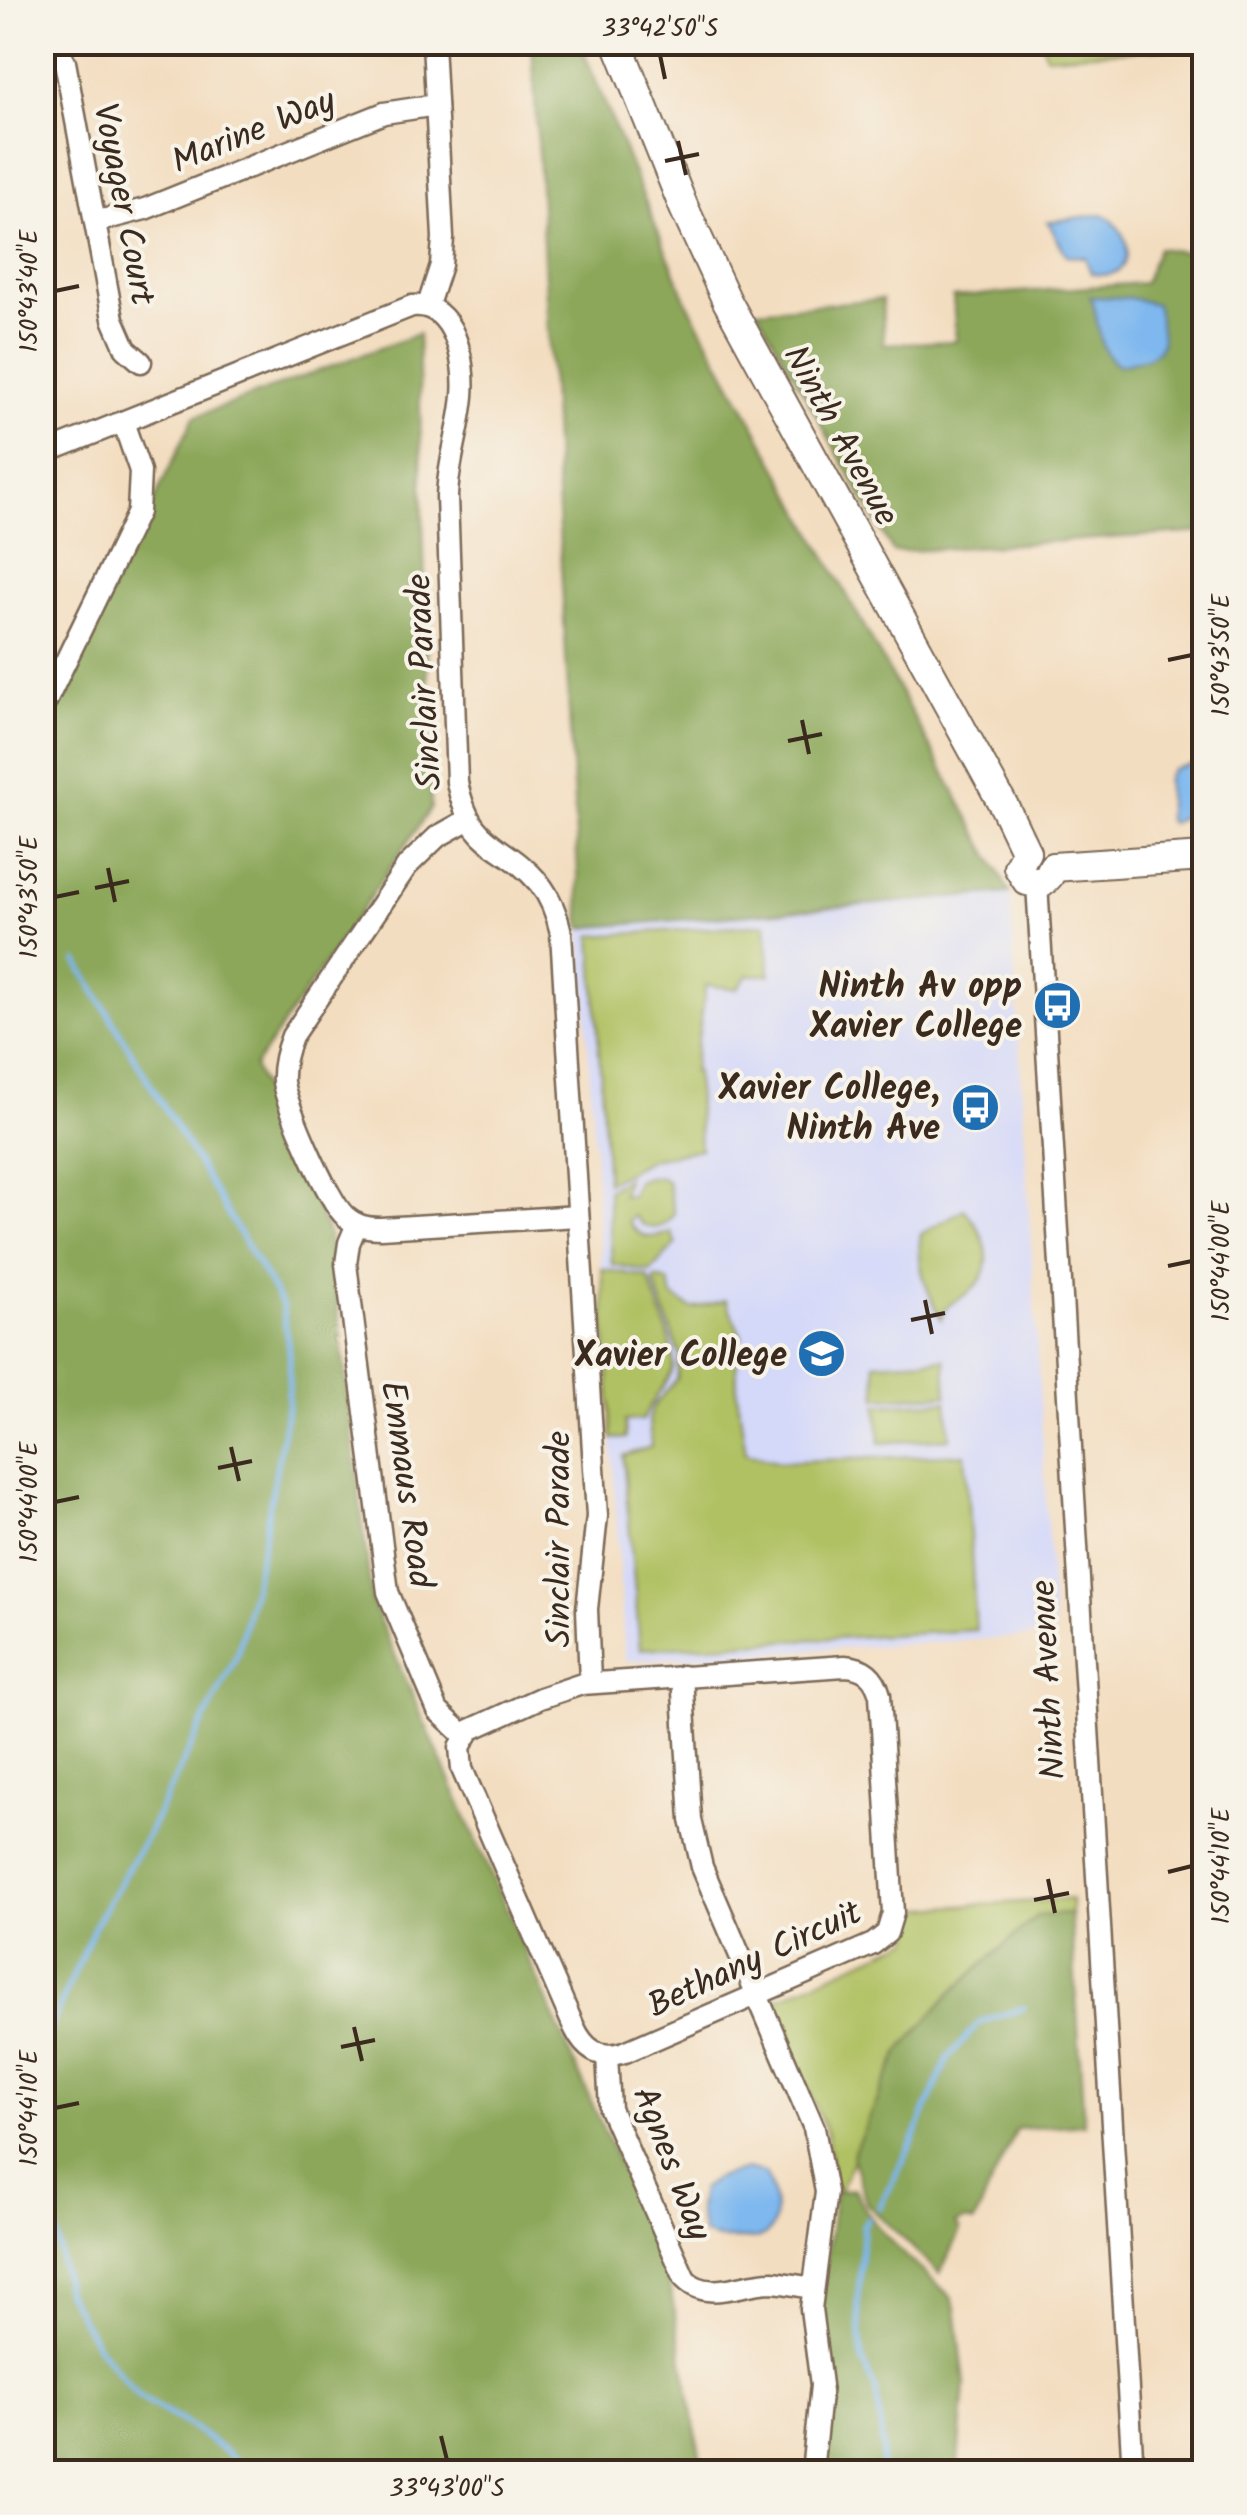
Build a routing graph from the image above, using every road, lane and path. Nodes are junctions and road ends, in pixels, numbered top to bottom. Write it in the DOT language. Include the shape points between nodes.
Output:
graph roads {
  1 [pos="433,42"];
  2 [pos="618,42"];
  3 [pos="59,45"];
  4 [pos="436,104"];
  5 [pos="95,222"];
  6 [pos="428,305"];
  7 [pos="141,362"];
  8 [pos="124,422"];
  9 [pos="42,454"];
  10 [pos="42,710"];
  11 [pos="468,820"];
  12 [pos="1204,857"];
  13 [pos="1045,875"];
  14 [pos="578,1216"];
  15 [pos="357,1224"];
  16 [pos="682,1676"];
  17 [pos="590,1682"];
  18 [pos="464,1735"];
  19 [pos="756,1994"];
  20 [pos="607,2056"];
  21 [pos="813,2288"];
  22 [pos="812,2472"];
  23 [pos="1132,2472"];
  1 -- 4 [label="street"];
  2 -- 13 [label="main road, Ninth Avenue" via="726,301 1005,808 1026,852 1020,872 1026,881"];
  3 -- 5 [label="street, Voyager Court"];
  4 -- 5 [label="street, Marine Way" via="384,113"];
  4 -- 6 [label="street" via="443,250"];
  5 -- 7 [label="street, Voyager Court" via="113,320 126,349"];
  6 -- 8 [label="street" via="403,309"];
  6 -- 11 [label="street, Sinclair Parade" via="446,319 464,379 447,497 458,782"];
  8 -- 9 [label="street"];
  8 -- 10 [label="street" via="140,471 138,512"];
  11 -- 14 [label="street, Sinclair Parade" via="540,885 556,914"];
  11 -- 15 [label="street" via="437,836 407,866 286,1051 283,1081 292,1111 334,1201"];
  12 -- 13 [label="main road"];
  13 -- 23 [label="street, Ninth Avenue"];
  14 -- 15 [label="street"];
  14 -- 17 [label="street, Sinclair Parade" via="597,1516 587,1609"];
  15 -- 18 [label="street, Emmaus Road" via="346,1264 388,1592 438,1712"];
  16 -- 17 [label="street, Bethany Circuit"];
  16 -- 19 [label="street" via="694,1837"];
  16 -- 19 [label="street, Bethany Circuit" via="853,1666 871,1676 880,1694 890,1927 873,1944"];
  17 -- 18 [label="street, Bethany Circuit"];
  18 -- 20 [label="street" via="460,1762 574,2026 589,2050"];
  19 -- 20 [label="street, Bethany Circuit"];
  19 -- 21 [label="street" via="822,2158 825,2209"];
  20 -- 21 [label="street, Agnes Way" via="614,2119 684,2279 708,2291 769,2282"];
  21 -- 22 [label="street" via="820,2384"];
}
